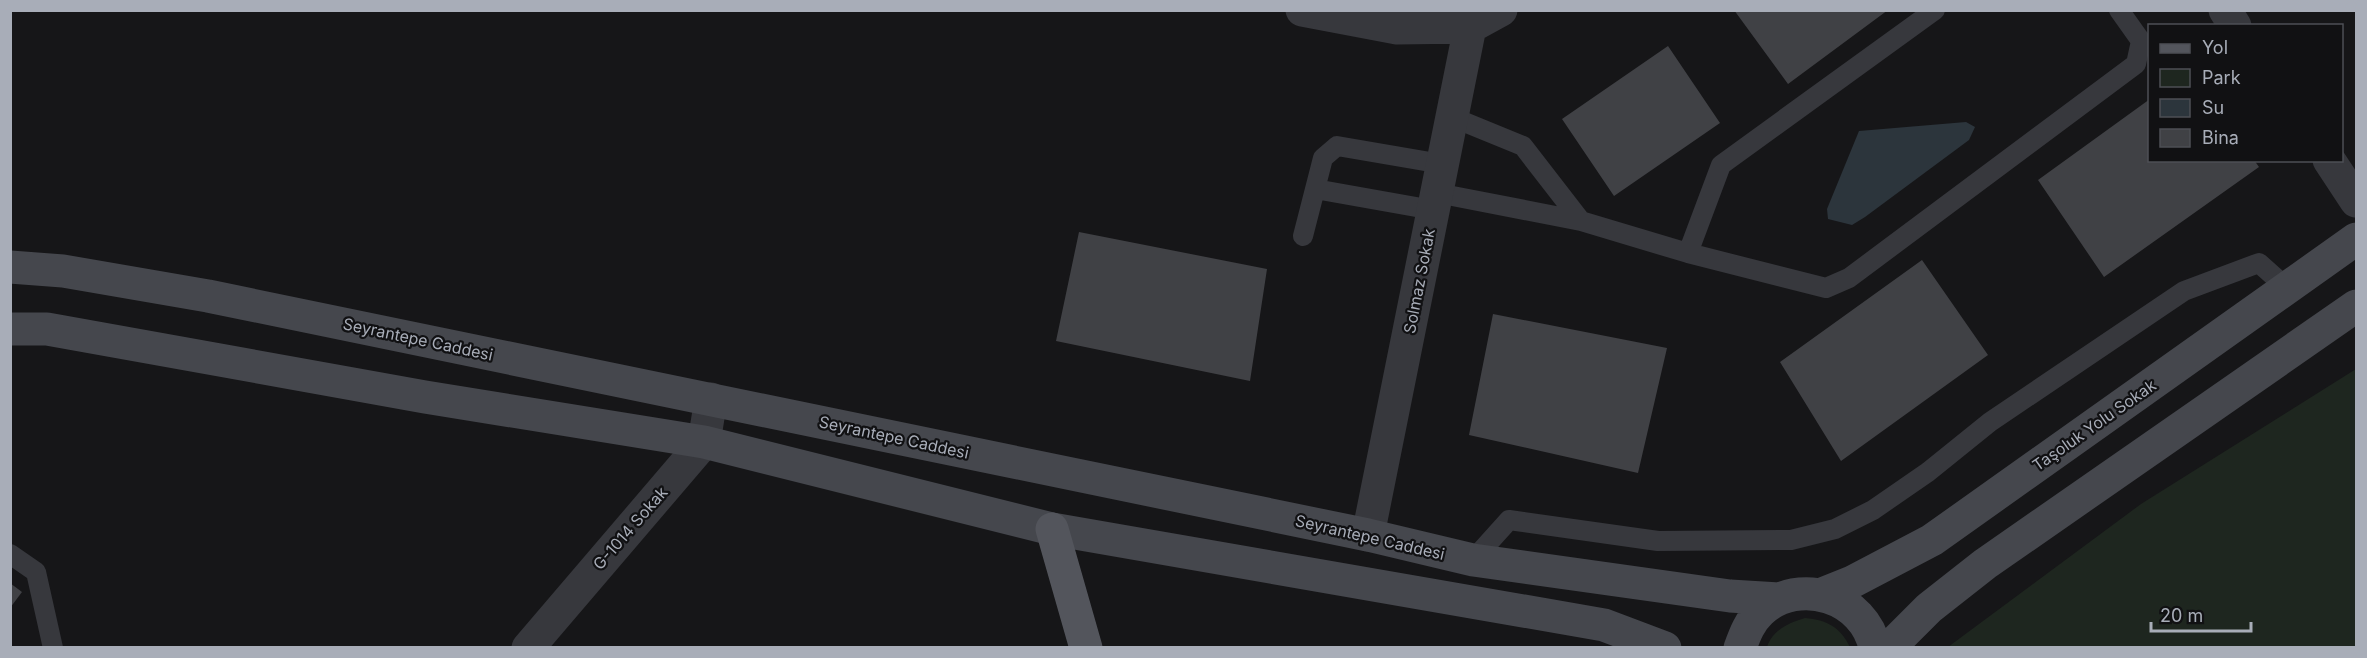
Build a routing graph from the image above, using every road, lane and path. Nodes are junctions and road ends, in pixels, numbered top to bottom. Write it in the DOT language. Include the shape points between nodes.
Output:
graph roads {
  1 [pos="1302,10"];
  2 [pos="1501,10"];
  3 [pos="1935,10"];
  4 [pos="2119,10"];
  5 [pos="2225,10"];
  6 [pos="2234,24"];
  7 [pos="1470,27"];
  8 [pos="1452,117"];
  9 [pos="2330,162"];
  10 [pos="1315,189"];
  11 [pos="1437,189"];
  12 [pos="2356,201"];
  13 [pos="1581,221"];
  14 [pos="1303,236"];
  15 [pos="2356,239"];
  16 [pos="1688,253"];
  17 [pos="10,267"];
  18 [pos="2287,288"];
  19 [pos="2356,306"];
  20 [pos="10,329"];
  21 [pos="711,399"];
  22 [pos="704,442"];
  23 [pos="1052,529"];
  24 [pos="1368,535"];
  25 [pos="10,554"];
  26 [pos="1473,560"];
  27 [pos="1822,594"];
  28 [pos="1779,599"];
  29 [pos="53,648"];
  30 [pos="528,648"];
  31 [pos="1086,648"];
  32 [pos="1665,648"];
  33 [pos="1740,648"];
  34 [pos="1875,648"];
  35 [pos="1889,648"];
  1 -- 7 [label="street" via="1397,28"];
  2 -- 7 [label="street"];
  3 -- 16 [label="lane" via="1721,165"];
  4 -- 16 [label="lane" via="2141,41 2136,64 1849,278 1826,288"];
  5 -- 6 [label="street"];
  7 -- 8 [label="street, Solmaz Sokak"];
  8 -- 11 [label="street, Solmaz Sokak"];
  8 -- 13 [label="lane" via="1522,146"];
  9 -- 12 [label="street"];
  10 -- 11 [label="lane"];
  10 -- 11 [label="lane" via="1323,158 1337,146"];
  10 -- 14 [label="lane"];
  11 -- 13 [label="lane"];
  11 -- 24 [label="street, Solmaz Sokak"];
  13 -- 16 [label="lane"];
  15 -- 18 [label="main road, Taşoluk Yolu Sokak"];
  17 -- 21 [label="main road, Seyrantepe Caddesi" via="63,271 208,296"];
  18 -- 26 [label="lane" via="2259,263 2184,291 1990,422 1882,504 1835,529 1791,540 1658,541 1509,520"];
  18 -- 27 [label="main road, Taşoluk Yolu Sokak" via="1932,540"];
  19 -- 35 [label="main road" via="1985,564 1929,608"];
  20 -- 22 [label="main road" via="47,330"];
  21 -- 22 [label="street"];
  21 -- 24 [label="main road, Seyrantepe Caddesi"];
  22 -- 23 [label="main road"];
  22 -- 30 [label="street, G-1014 Sokak"];
  23 -- 31 [label="main road"];
  23 -- 32 [label="main road" via="1604,625"];
  24 -- 26 [label="main road, Seyrantepe Caddesi"];
  25 -- 29 [label="lane" via="36,572"];
  26 -- 28 [label="main road, Seyrantepe Caddesi" via="1730,596"];
  27 -- 28 [label="main road" via="1799,593"];
  27 -- 34 [label="main road" via="1844,603 1861,618"];
  28 -- 33 [label="main road" via="1761,611 1748,627"];
}
